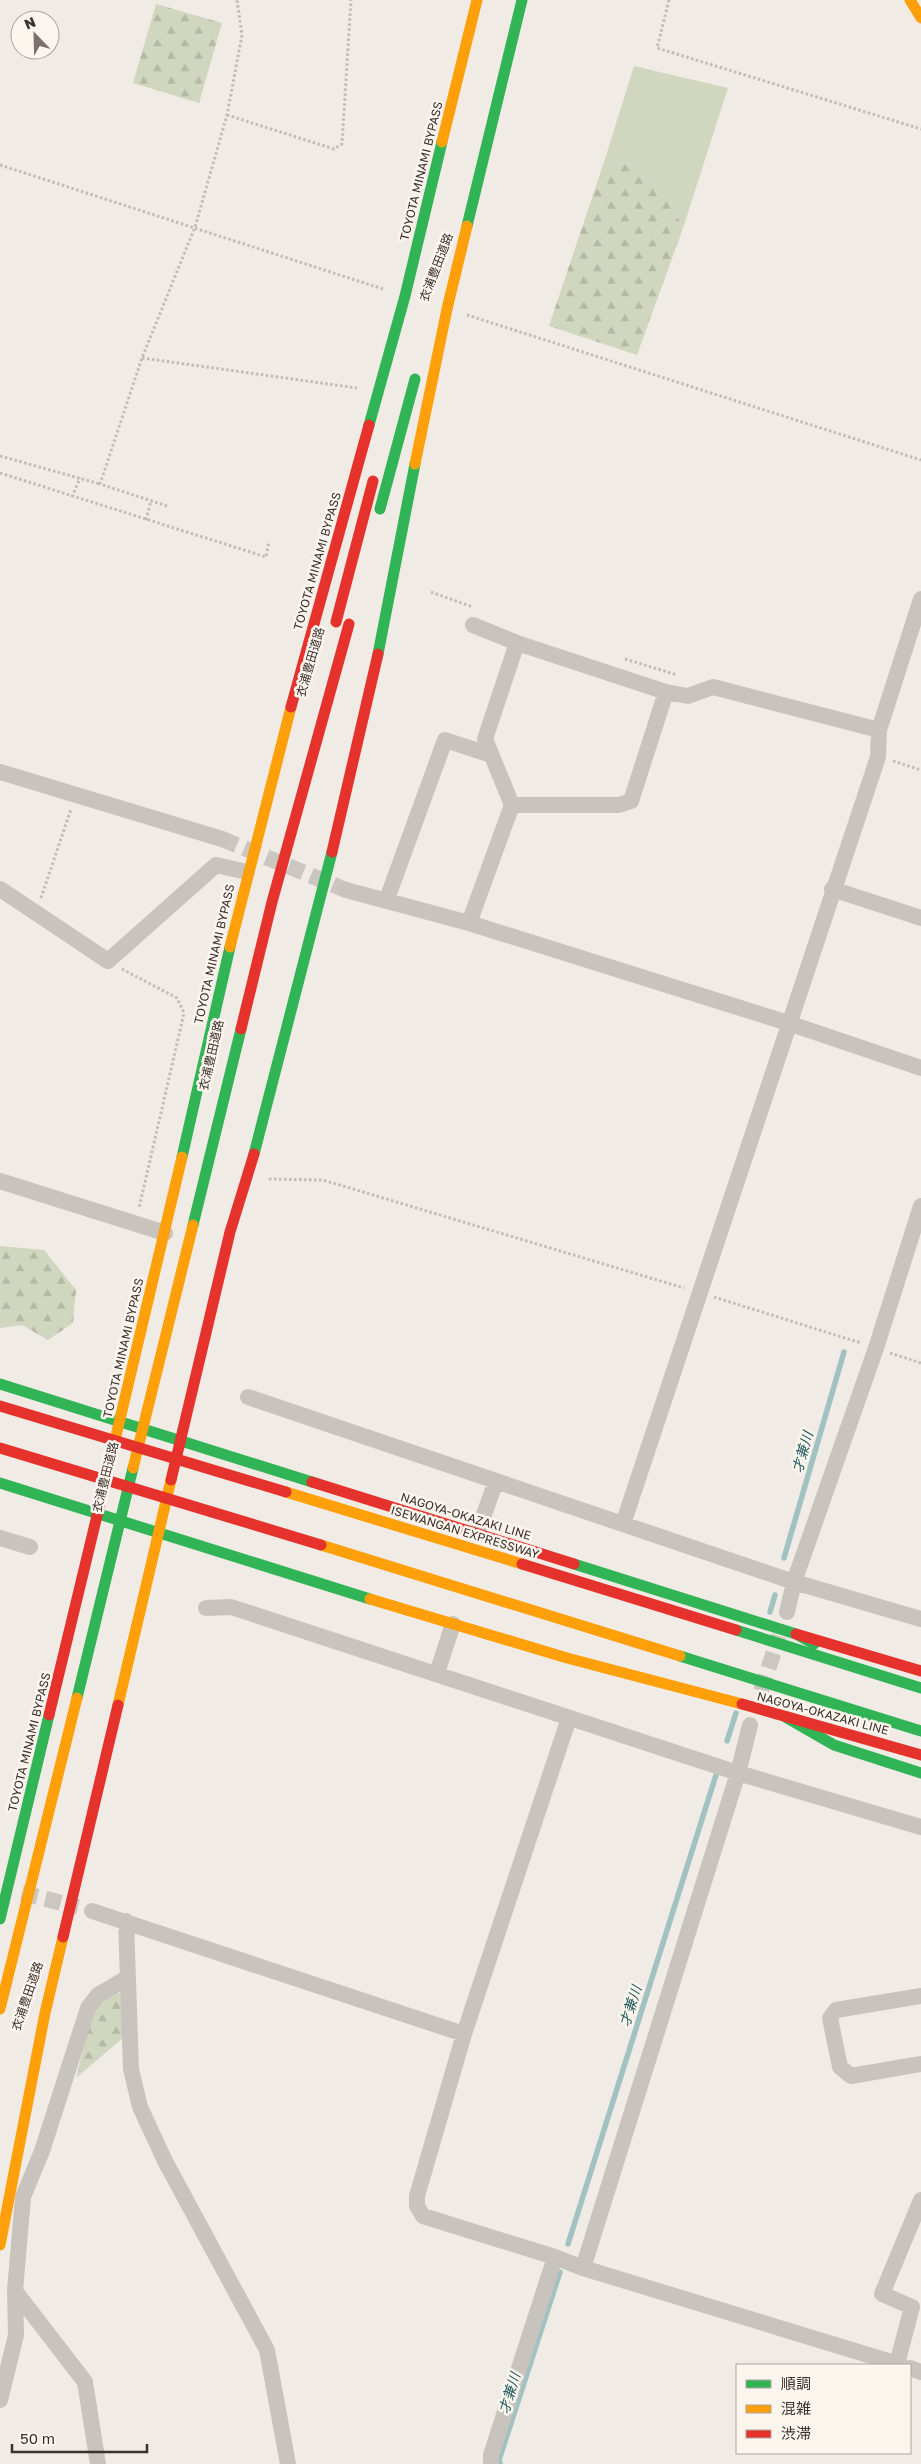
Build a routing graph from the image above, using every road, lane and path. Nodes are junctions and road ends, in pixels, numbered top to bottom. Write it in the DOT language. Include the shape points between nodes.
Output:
graph roads {
  1 [pos="237,0"];
  2 [pos="351,0"];
  3 [pos="477,0"];
  4 [pos="522,0"];
  5 [pos="669,0"];
  6 [pos="910,0"];
  7 [pos="921,18"];
  8 [pos="227,115"];
  9 [pos="921,129"];
  10 [pos="441,146"];
  11 [pos="0,165"];
  12 [pos="436,219"];
  13 [pos="468,221"];
  14 [pos="195,227"];
  15 [pos="406,296"];
  16 [pos="447,309"];
  17 [pos="434,311"];
  18 [pos="142,358"];
  19 [pos="418,366"];
  20 [pos="379,392"];
  21 [pos="0,456"];
  22 [pos="921,460"];
  23 [pos="375,470"];
  24 [pos="0,473"];
  25 [pos="80,478"];
  26 [pos="100,484"];
  27 [pos="72,497"];
  28 [pos="151,501"];
  29 [pos="167,506"];
  30 [pos="378,519"];
  31 [pos="146,520"];
  32 [pos="270,541"];
  33 [pos="431,592"];
  34 [pos="921,599"];
  35 [pos="475,608"];
  36 [pos="351,620"];
  37 [pos="473,625"];
  38 [pos="335,627"];
  39 [pos="517,643"];
  40 [pos="620,657"];
  41 [pos="685,678"];
  42 [pos="666,692"];
  43 [pos="879,730"];
  44 [pos="491,755"];
  45 [pos="878,757"];
  46 [pos="921,770"];
  47 [pos="0,772"];
  48 [pos="76,795"];
  49 [pos="286,805"];
  50 [pos="512,805"];
  51 [pos="222,839"];
  52 [pos="247,872"];
  53 [pos="0,889"];
  54 [pos="832,889"];
  55 [pos="346,890"];
  56 [pos="387,899"];
  57 [pos="36,913"];
  58 [pos="921,918"];
  59 [pos="469,922"];
  60 [pos="108,961"];
  61 [pos="788,1023"];
  62 [pos="921,1068"];
  63 [pos="249,1174"];
  64 [pos="0,1181"];
  65 [pos="921,1206"];
  66 [pos="135,1224"];
  67 [pos="165,1233"];
  68 [pos="699,1292"];
  69 [pos="876,1348"];
  70 [pos="921,1363"];
  71 [pos="0,1384"];
  72 [pos="248,1397"];
  73 [pos="0,1406"];
  74 [pos="120,1422"];
  75 [pos="181,1441"];
  76 [pos="0,1448"];
  77 [pos="496,1481"];
  78 [pos="0,1483"];
  79 [pos="98,1514"];
  80 [pos="623,1524"];
  81 [pos="159,1532"];
  82 [pos="477,1534"];
  83 [pos="0,1538"];
  84 [pos="30,1547"];
  85 [pos="794,1582"];
  86 [pos="206,1608"];
  87 [pos="787,1612"];
  88 [pos="921,1619"];
  89 [pos="453,1624"];
  90 [pos="796,1634"];
  91 [pos="921,1671"];
  92 [pos="437,1673"];
  93 [pos="921,1680"];
  94 [pos="921,1688"];
  95 [pos="568,1718"];
  96 [pos="787,1718"];
  97 [pos="750,1725"];
  98 [pos="921,1731"];
  99 [pos="921,1755"];
  100 [pos="738,1773"];
  101 [pos="921,1773"];
  102 [pos="921,1826"];
  103 [pos="92,1911"];
  104 [pos="0,1919"];
  105 [pos="126,1921"];
  106 [pos="66,1923"];
  107 [pos="0,1970"];
  108 [pos="127,1978"];
  109 [pos="921,1996"];
  110 [pos="0,2008"];
  111 [pos="31,2022"];
  112 [pos="464,2034"];
  113 [pos="921,2064"];
  114 [pos="921,2200"];
  115 [pos="0,2245"];
  116 [pos="555,2257"];
  117 [pos="583,2268"];
  118 [pos="15,2291"];
  119 [pos="895,2364"];
  120 [pos="902,2364"];
  121 [pos="0,2400"];
  122 [pos="98,2464"];
  123 [pos="288,2464"];
  124 [pos="491,2464"];
  1 -- 8 [label="path" via="242,35"];
  2 -- 8 [label="path" via="342,144 334,149"];
  3 -- 10 [label="main road, TOYOTA MINAMI BYPASS"];
  4 -- 13 [label="main road"];
  5 -- 9 [label="path" via="656,48"];
  6 -- 7 [label="main road"];
  8 -- 14 [label="path"];
  10 -- 12 [label="main road, 衣浦豊田道路"];
  10 -- 15 [label="main road, TOYOTA MINAMI BYPASS"];
  11 -- 14 [label="path"];
  13 -- 16 [label="main road"];
  13 -- 17 [label="main road, 衣浦豊田道路"];
  14 -- 15 [label="path"];
  14 -- 18 [label="path"];
  15 -- 20 [label="main road, TOYOTA MINAMI BYPASS"];
  16 -- 22 [label="path"];
  16 -- 63 [label="main road" via="383,633 325,881"];
  18 -- 20 [label="path"];
  18 -- 26 [label="path"];
  19 -- 30 [label="main road"];
  20 -- 52 [label="main road, TOYOTA MINAMI BYPASS"];
  21 -- 25 [label="path"];
  23 -- 38 [label="main road, 衣浦豊田道路"];
  24 -- 27 [label="path"];
  25 -- 26 [label="path"];
  25 -- 27 [label="path"];
  26 -- 28 [label="path"];
  27 -- 31 [label="path"];
  28 -- 29 [label="path"];
  28 -- 31 [label="path"];
  31 -- 32 [label="path" via="266,556"];
  33 -- 35 [label="path"];
  34 -- 43 [label="street"];
  36 -- 110 [label="main road, 衣浦豊田道路, bridge" via="272,902"];
  37 -- 39 [label="street"];
  39 -- 42 [label="street"];
  39 -- 44 [label="street" via="485,740"];
  40 -- 41 [label="path"];
  42 -- 43 [label="street" via="688,696 713,687"];
  42 -- 50 [label="street" via="631,801 618,805"];
  43 -- 45 [label="street"];
  44 -- 50 [label="street"];
  44 -- 56 [label="street" via="445,740"];
  45 -- 46 [label="path"];
  45 -- 54 [label="street"];
  47 -- 48 [label="street"];
  48 -- 51 [label="street"];
  48 -- 57 [label="path"];
  49 -- 107 [label="main road, 衣浦豊田道路, bridge"];
  50 -- 59 [label="street"];
  52 -- 60 [label="street" via="216,865"];
  52 -- 67 [label="main road, TOYOTA MINAMI BYPASS"];
  53 -- 57 [label="street"];
  54 -- 58 [label="street"];
  54 -- 61 [label="street"];
  55 -- 56 [label="street"];
  56 -- 59 [label="street"];
  57 -- 60 [label="street"];
  59 -- 61 [label="street"];
  60 -- 66 [label="path" via="177,998 184,1013"];
  61 -- 62 [label="street"];
  61 -- 68 [label="street"];
  63 -- 68 [label="path" via="281,1181 323,1180"];
  63 -- 75 [label="main road" via="230,1232"];
  64 -- 66 [label="street"];
  65 -- 69 [label="street"];
  66 -- 67 [label="street"];
  67 -- 74 [label="main road, TOYOTA MINAMI BYPASS"];
  68 -- 69 [label="path"];
  68 -- 80 [label="street"];
  69 -- 70 [label="path"];
  69 -- 85 [label="street"];
  71 -- 74 [label="main road, NAGOYA-OKAZAKI LINE"];
  72 -- 77 [label="street"];
  73 -- 94 [label="main road, ISEWANGAN EXPRESSWAY, bridge"];
  74 -- 75 [label="main road, NAGOYA-OKAZAKI LINE"];
  74 -- 79 [label="main road, TOYOTA MINAMI BYPASS"];
  75 -- 81 [label="main road"];
  75 -- 82 [label="main road, NAGOYA-OKAZAKI LINE"];
  76 -- 98 [label="main road, bridge"];
  77 -- 80 [label="street"];
  77 -- 82 [label="street"];
  78 -- 79 [label="main road, NAGOYA-OKAZAKI LINE"];
  79 -- 81 [label="main road, NAGOYA-OKAZAKI LINE"];
  79 -- 104 [label="main road, TOYOTA MINAMI BYPASS"];
  80 -- 85 [label="street"];
  81 -- 89 [label="main road, NAGOYA-OKAZAKI LINE"];
  81 -- 106 [label="main road"];
  82 -- 90 [label="main road, NAGOYA-OKAZAKI LINE"];
  83 -- 84 [label="street"];
  85 -- 87 [label="street"];
  85 -- 88 [label="street"];
  86 -- 92 [label="street" via="231,1607"];
  89 -- 92 [label="street"];
  89 -- 96 [label="main road, NAGOYA-OKAZAKI LINE"];
  90 -- 91 [label="main road"];
  90 -- 93 [label="main road, NAGOYA-OKAZAKI LINE" via="827,1651"];
  92 -- 95 [label="street"];
  95 -- 100 [label="street"];
  95 -- 112 [label="street"];
  96 -- 99 [label="main road, NAGOYA-OKAZAKI LINE"];
  96 -- 101 [label="main road" via="834,1745"];
  97 -- 100 [label="street"];
  100 -- 102 [label="street"];
  100 -- 117 [label="street"];
  103 -- 105 [label="street"];
  105 -- 108 [label="street"];
  105 -- 112 [label="street"];
  106 -- 111 [label="main road, 衣浦豊田道路"];
  106 -- 115 [label="main road" via="43,2022"];
  108 -- 118 [label="street" via="98,1995 88,2008 42,2152 23,2198"];
  108 -- 123 [label="street" via="131,2069 140,2107 165,2161 267,2350"];
  109 -- 113 [label="street" via="836,2010 830,2018 840,2068 845,2073 851,2076"];
  112 -- 116 [label="street" via="416,2206 423,2216"];
  114 -- 120 [label="street" via="882,2294 912,2307"];
  116 -- 117 [label="street"];
  116 -- 124 [label="street"];
  117 -- 119 [label="street"];
  118 -- 121 [label="street" via="16,2335"];
  118 -- 122 [label="street" via="85,2382"];
}
